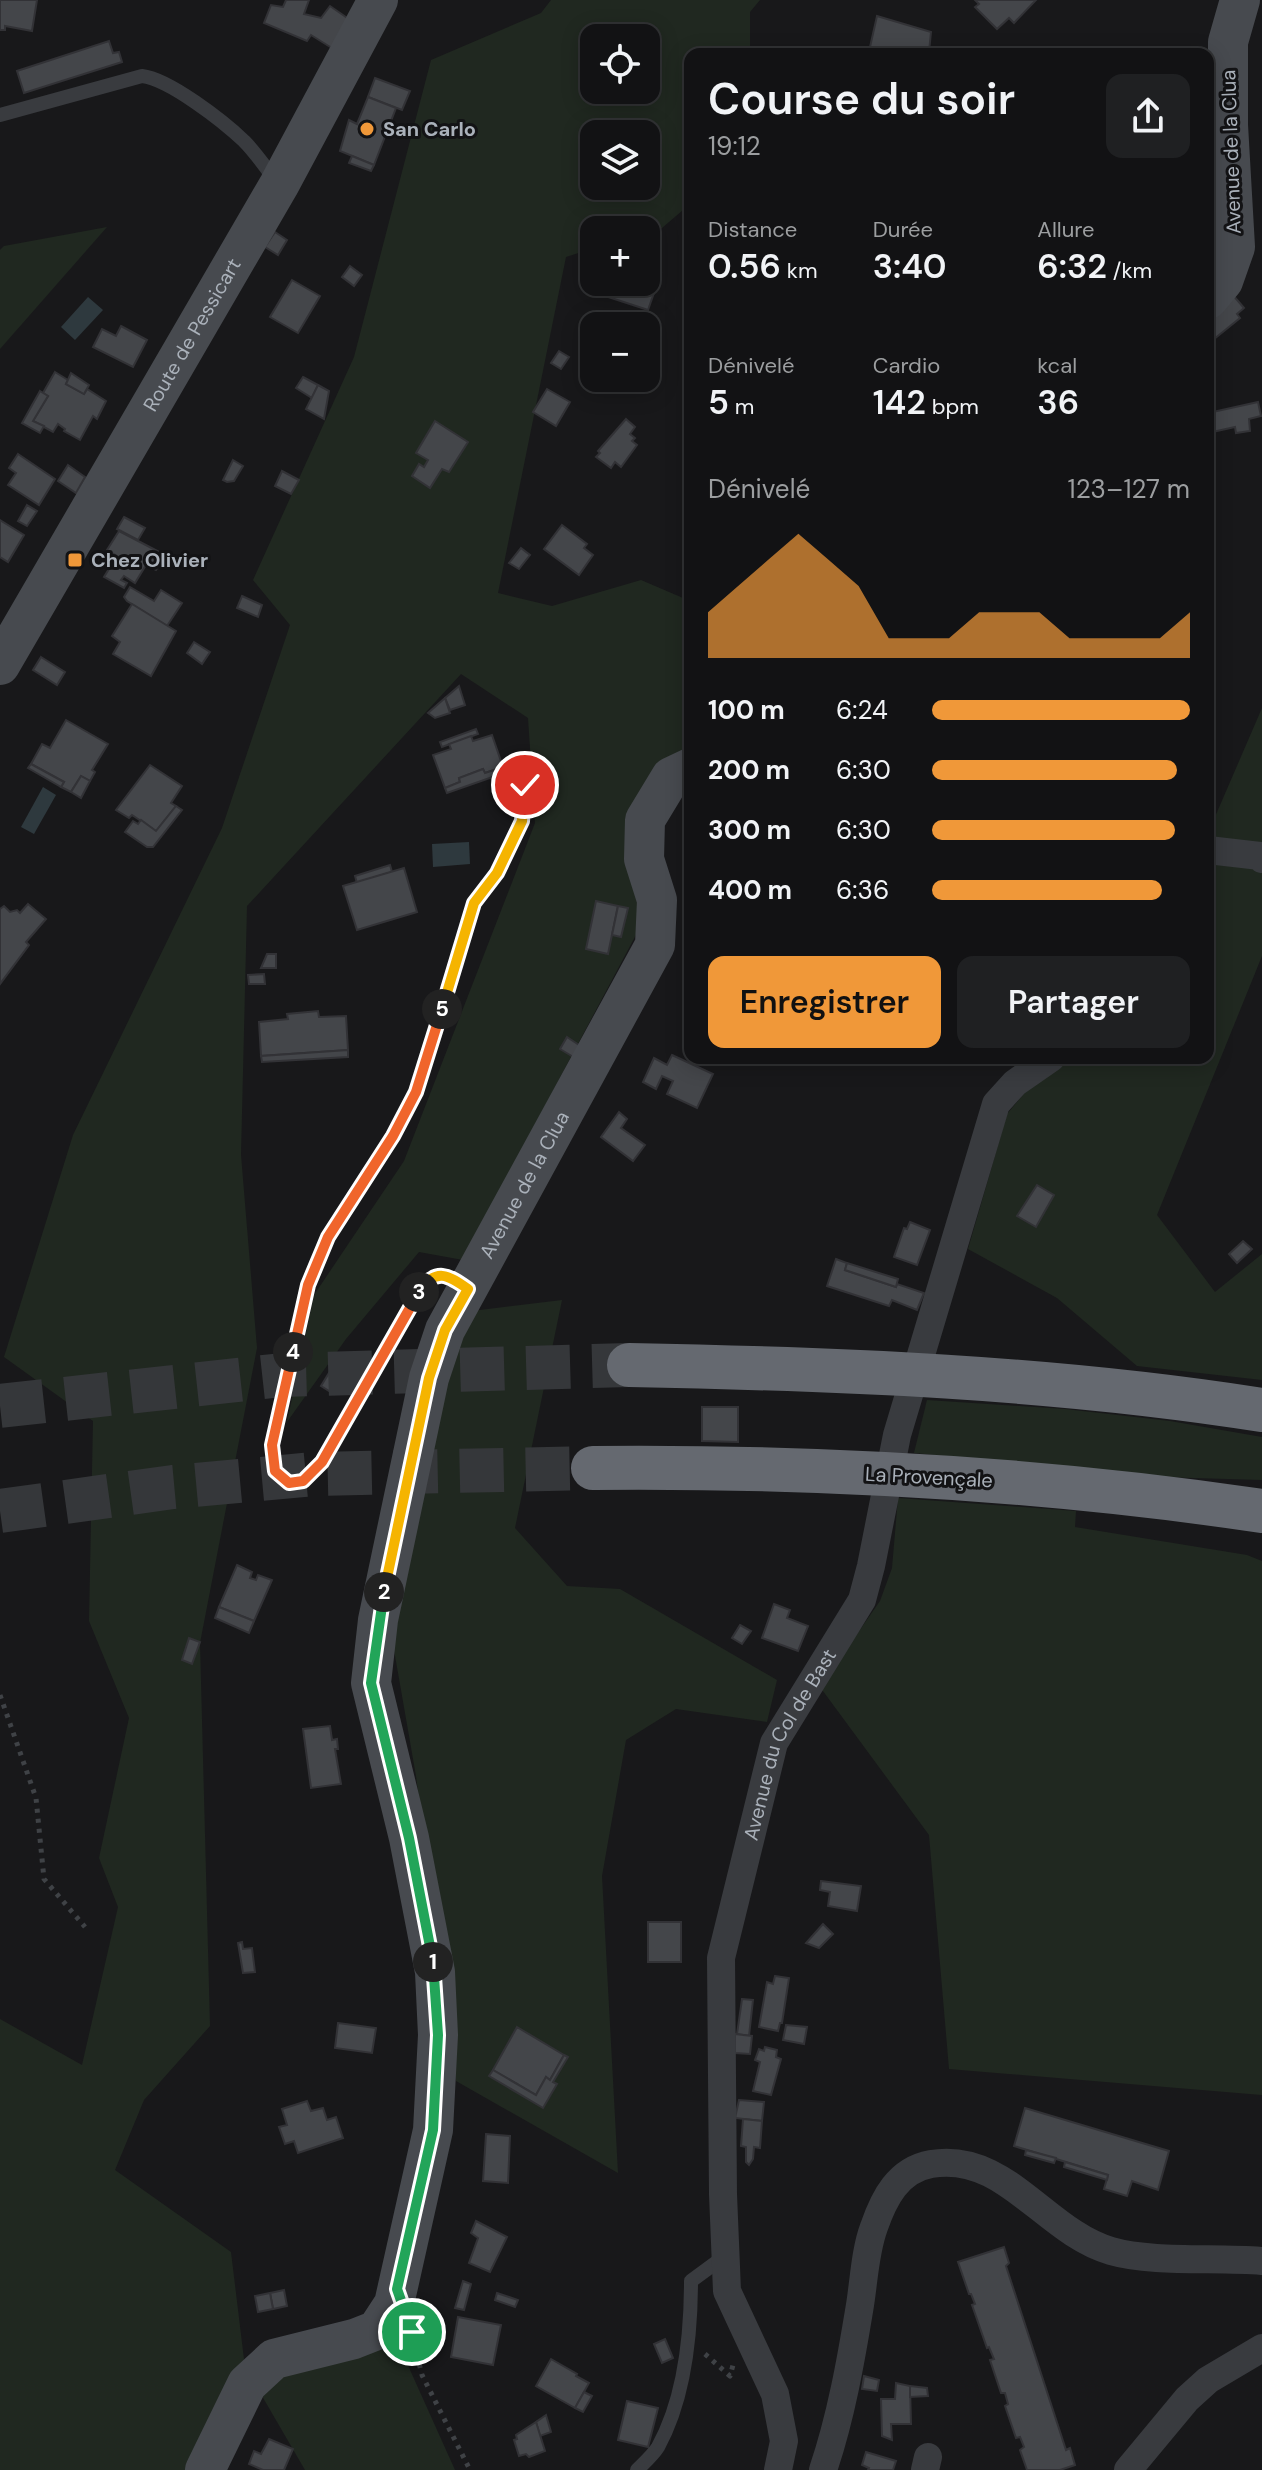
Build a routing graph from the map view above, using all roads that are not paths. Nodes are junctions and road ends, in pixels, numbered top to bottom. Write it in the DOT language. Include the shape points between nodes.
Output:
graph roads {
  1 [pos="378,0"];
  2 [pos="1240,0"];
  3 [pos="0,115"];
  4 [pos="279,185"];
  5 [pos="1214,292"];
  6 [pos="0,665"];
  7 [pos="519,760"];
  8 [pos="684,771"];
  9 [pos="1214,851"];
  10 [pos="1262,859"];
  11 [pos="1042,1064"];
  12 [pos="468,1289"];
  13 [pos="629,1365"];
  14 [pos="1262,1410"];
  15 [pos="593,1468"];
  16 [pos="1262,1511"];
  17 [pos="725,2256"];
  18 [pos="1262,2261"];
  19 [pos="1262,2348"];
  20 [pos="205,2470"];
  21 [pos="637,2470"];
  22 [pos="778,2470"];
  23 [pos="823,2470"];
  24 [pos="1128,2470"];
  1 -- 4 [label="street, Route de Pessicart"];
  2 -- 5 [label="street, Avenue de la Clua" via="1228,42 1235,247"];
  3 -- 4 [label="lane" via="142,76 158,78 245,142"];
  4 -- 6 [label="street, Route de Pessicart"];
  7 -- 12 [label="lane" via="525,785 522,821 497,873 474,903 416,1092 328,1237 308,1285 272,1445 275,1471 289,1483 303,1481 322,1462 422,1287 442,1275"];
  8 -- 12 [label="street, Avenue de la Clua" via="671,777 645,820 644,859 657,900 655,945"];
  9 -- 10 [label="street"];
  11 -- 17 [label="street, Avenue du Col de Bast" via="996,1104 897,1435 862,1600 774,1743 721,1958"];
  12 -- 20 [label="street, Avenue de la Clua" via="445,1330 429,1378 378,1620 371,1683 435,1972 433,2130 394,2304 377,2330 274,2359 247,2384"];
  13 -- 14 [label="highway" via="952,1377"];
  15 -- 16 [label="highway, La Provençale" via="719,1466 1039,1483"];
  17 -- 21 [label="lane" via="691,2281 678,2393 657,2449"];
  17 -- 22 [label="street, Avenue du Col de Bast" via="727,2291 775,2394 784,2441"];
  18 -- 23 [label="street" via="1113,2251 1067,2231 979,2168 953,2162 911,2171 894,2184 873,2229 835,2436"];
  19 -- 24 [label="street" via="1187,2399"];
}
